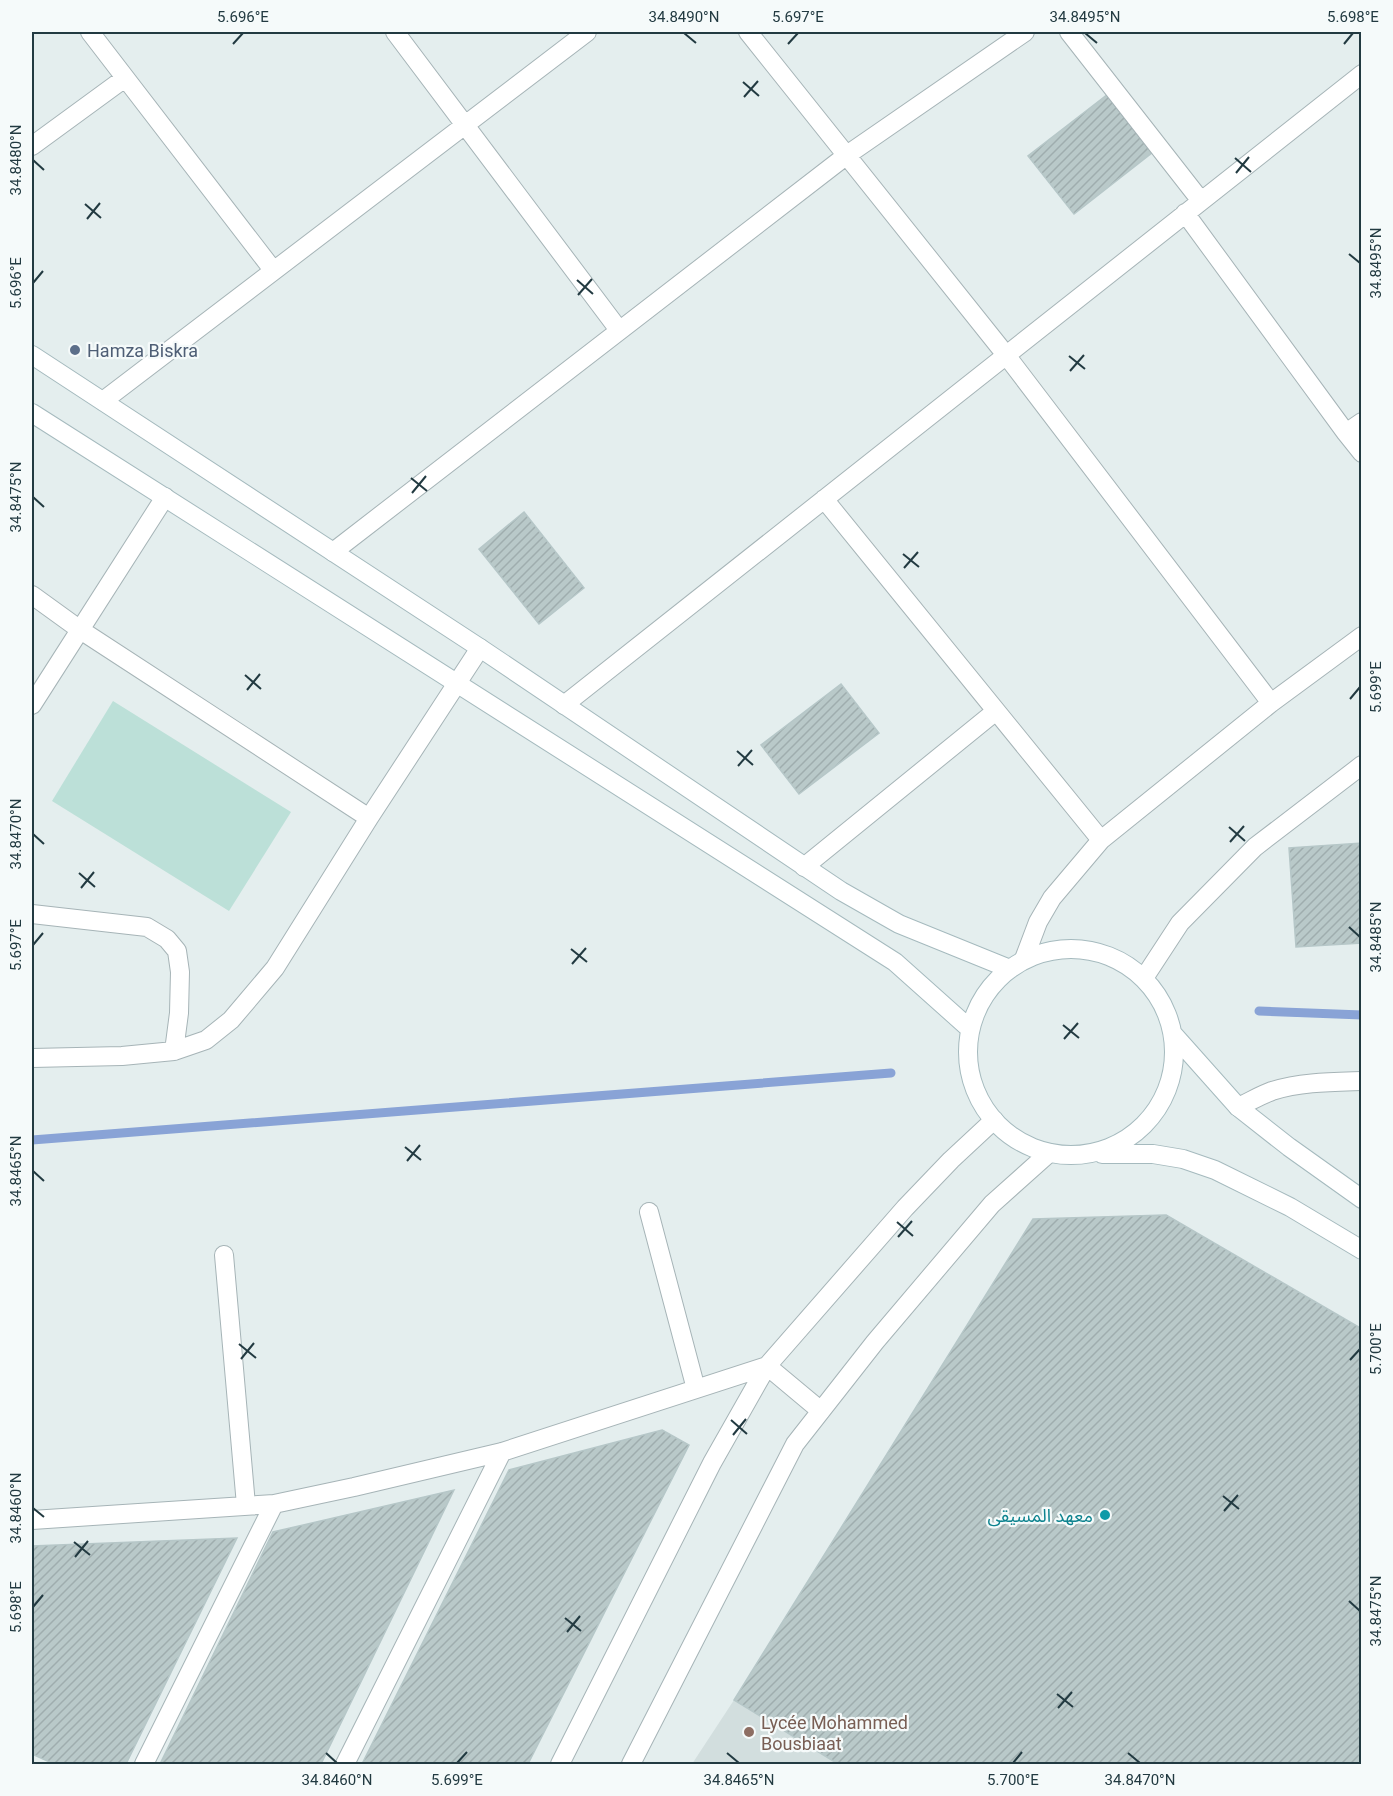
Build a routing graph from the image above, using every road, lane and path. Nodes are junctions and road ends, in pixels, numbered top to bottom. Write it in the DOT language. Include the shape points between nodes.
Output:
graph roads {
  1 [pos="90,32"];
  2 [pos="395,32"];
  3 [pos="586,32"];
  4 [pos="748,32"];
  5 [pos="1025,32"];
  6 [pos="1068,32"];
  7 [pos="1362,74"];
  8 [pos="125,78"];
  9 [pos="465,124"];
  10 [pos="32,146"];
  11 [pos="847,155"];
  12 [pos="1201,201"];
  13 [pos="1185,213"];
  14 [pos="273,270"];
  15 [pos="620,330"];
  16 [pos="32,355"];
  17 [pos="1006,355"];
  18 [pos="103,401"];
  19 [pos="32,413"];
  20 [pos="1362,422"];
  21 [pos="1346,433"];
  22 [pos="1362,453"];
  23 [pos="165,497"];
  24 [pos="824,499"];
  25 [pos="333,552"];
  26 [pos="32,595"];
  27 [pos="79,629"];
  28 [pos="1362,636"];
  29 [pos="480,648"];
  30 [pos="458,683"];
  31 [pos="1271,703"];
  32 [pos="32,705"];
  33 [pos="564,705"];
  34 [pos="996,711"];
  35 [pos="1362,765"];
  36 [pos="369,818"];
  37 [pos="1101,840"];
  38 [pos="804,867"];
  39 [pos="32,914"];
  40 [pos="1017,964"];
  41 [pos="1144,978"];
  42 [pos="970,1029"];
  43 [pos="1173,1034"];
  44 [pos="174,1051"];
  45 [pos="32,1058"];
  46 [pos="1362,1081"];
  47 [pos="1238,1107"];
  48 [pos="994,1120"];
  49 [pos="1049,1153"];
  50 [pos="1082,1155"];
  51 [pos="1362,1199"];
  52 [pos="649,1212"];
  53 [pos="1362,1250"];
  54 [pos="224,1256"];
  55 [pos="767,1366"];
  56 [pos="696,1389"];
  57 [pos="820,1411"];
  58 [pos="502,1452"];
  59 [pos="274,1504"];
  60 [pos="246,1505"];
  61 [pos="32,1520"];
  62 [pos="144,1764"];
  63 [pos="345,1764"];
  64 [pos="560,1764"];
  65 [pos="631,1764"];
  1 -- 8 [label="street"];
  2 -- 9 [label="street"];
  3 -- 9 [label="street"];
  4 -- 11 [label="street"];
  5 -- 11 [label="street"];
  6 -- 12 [label="street"];
  7 -- 12 [label="street"];
  8 -- 10 [label="street"];
  8 -- 14 [label="street"];
  9 -- 14 [label="street"];
  9 -- 15 [label="street"];
  11 -- 15 [label="street"];
  11 -- 17 [label="street"];
  12 -- 13 [label="street"];
  13 -- 17 [label="street"];
  13 -- 21 [label="street"];
  14 -- 18 [label="street"];
  15 -- 25 [label="street"];
  16 -- 18 [label="street"];
  17 -- 24 [label="street"];
  17 -- 31 [label="street"];
  18 -- 25 [label="street"];
  19 -- 23 [label="street"];
  20 -- 21 [label="street"];
  21 -- 22 [label="street"];
  23 -- 27 [label="street"];
  23 -- 30 [label="street"];
  24 -- 33 [label="street"];
  24 -- 34 [label="street"];
  25 -- 29 [label="street"];
  26 -- 27 [label="street"];
  27 -- 32 [label="street"];
  27 -- 36 [label="street"];
  28 -- 31 [label="street"];
  29 -- 30 [label="street"];
  29 -- 33 [label="street"];
  30 -- 36 [label="street"];
  30 -- 42 [label="street" via="895,962"];
  31 -- 37 [label="street"];
  33 -- 38 [label="street"];
  34 -- 37 [label="street"];
  34 -- 38 [label="street"];
  35 -- 41 [label="street" via="1255,847 1180,923"];
  36 -- 44 [label="street" via="275,968 231,1020 206,1040"];
  37 -- 40 [label="street" via="1052,898"];
  38 -- 40 [label="street" via="899,924"];
  39 -- 44 [label="street" via="147,927 167,939 177,951 180,972"];
  40 -- 41 [label="street" via="1055,949 1087,950 1118,959"];
  40 -- 42 [label="street" via="999,977 981,1001"];
  41 -- 43 [label="street" via="1162,1004"];
  42 -- 48 [label="street" via="968,1060 976,1092"];
  43 -- 47 [label="street"];
  43 -- 50 [label="street" via="1174,1068 1163,1100 1143,1127 1115,1146"];
  44 -- 45 [label="street"];
  46 -- 47 [label="street" via="1290,1087"];
  47 -- 51 [label="street"];
  48 -- 49 [label="street" via="1019,1141"];
  48 -- 55 [label="street" via="920,1192"];
  49 -- 50 [label="street"];
  49 -- 57 [label="street" via="992,1204"];
  50 -- 53 [label="street" via="1153,1154 1215,1170 1290,1207"];
  52 -- 56 [label="street"];
  54 -- 60 [label="street"];
  55 -- 56 [label="street"];
  55 -- 57 [label="street"];
  55 -- 64 [label="street" via="712,1463"];
  56 -- 58 [label="street"];
  57 -- 65 [label="street" via="795,1444"];
  58 -- 59 [label="street"];
  58 -- 63 [label="street"];
  59 -- 60 [label="street"];
  59 -- 62 [label="street"];
  60 -- 61 [label="street"];
}
